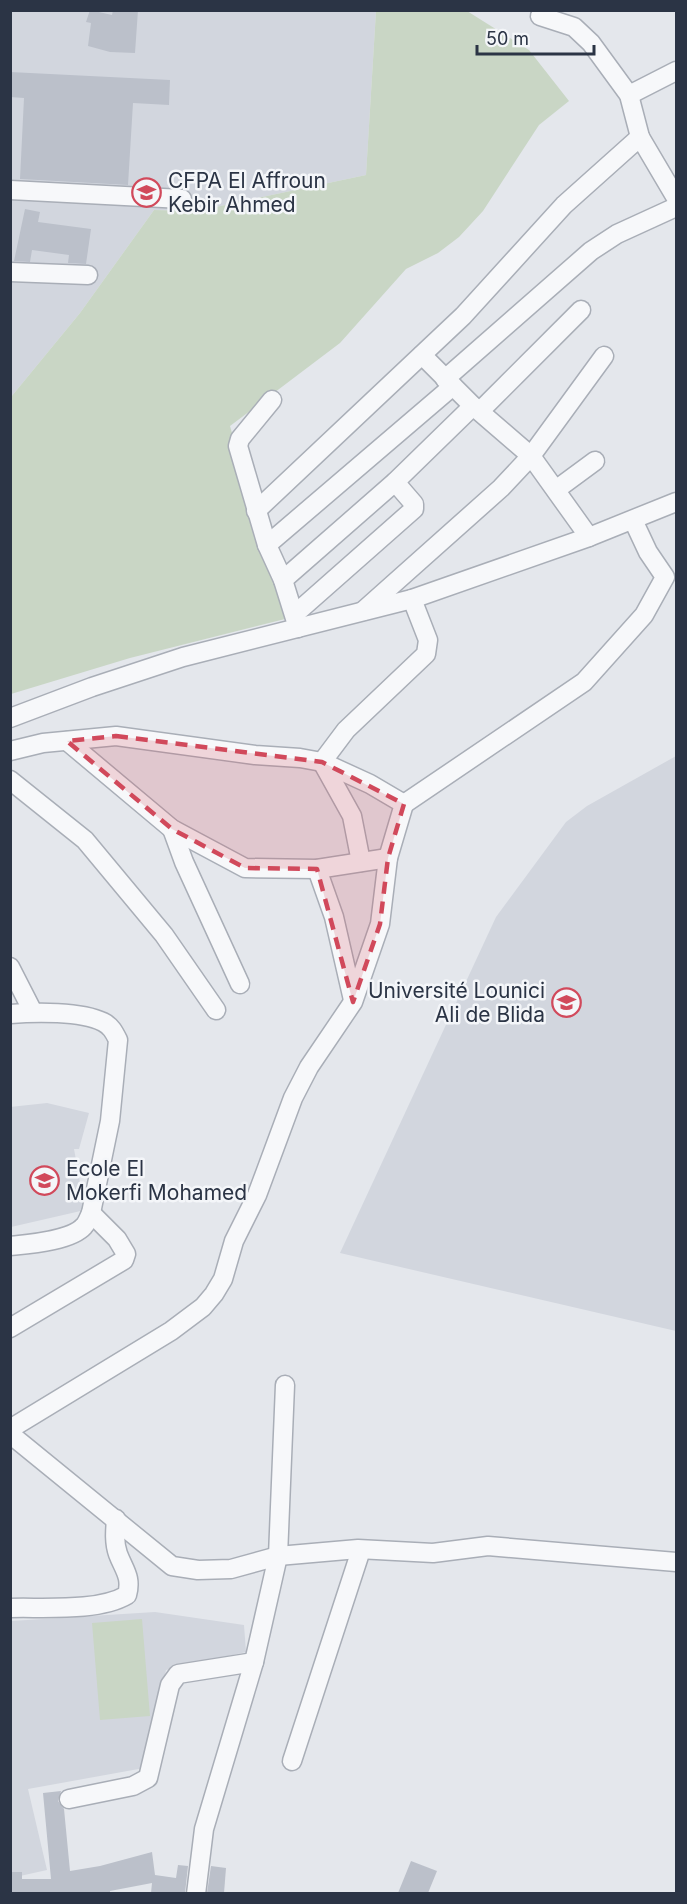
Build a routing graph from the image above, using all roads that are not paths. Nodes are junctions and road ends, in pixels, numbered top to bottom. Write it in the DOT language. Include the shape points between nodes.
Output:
graph roads {
  1 [pos="540,16"];
  2 [pos="676,70"];
  3 [pos="629,95"];
  4 [pos="640,137"];
  5 [pos="10,190"];
  6 [pos="676,198"];
  7 [pos="182,199"];
  8 [pos="676,207"];
  9 [pos="10,272"];
  10 [pos="88,275"];
  11 [pos="581,310"];
  12 [pos="422,355"];
  13 [pos="604,356"];
  14 [pos="449,383"];
  15 [pos="272,400"];
  16 [pos="477,408"];
  17 [pos="531,456"];
  18 [pos="595,461"];
  19 [pos="395,482"];
  20 [pos="557,489"];
  21 [pos="676,502"];
  22 [pos="256,511"];
  23 [pos="633,520"];
  24 [pos="589,537"];
  25 [pos="267,545"];
  26 [pos="283,580"];
  27 [pos="412,599"];
  28 [pos="361,613"];
  29 [pos="297,621"];
  30 [pos="10,718"];
  31 [pos="67,741"];
  32 [pos="10,751"];
  33 [pos="322,762"];
  34 [pos="10,780"];
  35 [pos="404,804"];
  36 [pos="172,829"];
  37 [pos="388,858"];
  38 [pos="362,862"];
  39 [pos="317,869"];
  40 [pos="10,967"];
  41 [pos="240,984"];
  42 [pos="353,1002"];
  43 [pos="216,1010"];
  44 [pos="33,1012"];
  45 [pos="10,1014"];
  46 [pos="91,1213"];
  47 [pos="10,1246"];
  48 [pos="10,1328"];
  49 [pos="285,1385"];
  50 [pos="10,1429"];
  51 [pos="10,1434"];
  52 [pos="116,1519"];
  53 [pos="361,1550"];
  54 [pos="278,1556"];
  55 [pos="676,1562"];
  56 [pos="10,1608"];
  57 [pos="254,1662"];
  58 [pos="292,1761"];
  59 [pos="69,1799"];
  60 [pos="196,1893"];
  1 -- 3 [label="street" via="582,33"];
  2 -- 3 [label="street"];
  3 -- 4 [label="street"];
  4 -- 6 [label="street"];
  4 -- 12 [label="street" via="564,205"];
  5 -- 7 [label="street"];
  8 -- 14 [label="street" via="617,234 591,251"];
  9 -- 10 [label="street"];
  11 -- 16 [label="street"];
  12 -- 14 [label="street"];
  12 -- 22 [label="street"];
  13 -- 17 [label="street"];
  14 -- 16 [label="street"];
  14 -- 25 [label="street"];
  15 -- 22 [label="street" via="238,446"];
  16 -- 17 [label="street"];
  16 -- 19 [label="street"];
  17 -- 20 [label="street"];
  17 -- 28 [label="street" via="501,488"];
  18 -- 20 [label="street"];
  19 -- 26 [label="street"];
  19 -- 29 [label="street" via="414,509"];
  20 -- 24 [label="street"];
  21 -- 23 [label="street"];
  22 -- 25 [label="street"];
  23 -- 24 [label="street"];
  23 -- 35 [label="street" via="665,577 631,632 584,682"];
  24 -- 27 [label="street"];
  25 -- 26 [label="street"];
  26 -- 29 [label="street"];
  27 -- 28 [label="street"];
  27 -- 33 [label="street" via="428,640 426,654 346,730"];
  28 -- 29 [label="street"];
  29 -- 30 [label="street"];
  31 -- 32 [label="street" via="43,742"];
  31 -- 33 [label="street" via="116,736"];
  31 -- 36 [label="street"];
  33 -- 35 [label="street"];
  33 -- 38 [label="street" via="352,816"];
  34 -- 43 [label="street" via="85,840 164,935"];
  35 -- 37 [label="street"];
  36 -- 39 [label="street" via="245,868"];
  36 -- 41 [label="street"];
  37 -- 38 [label="street"];
  37 -- 42 [label="street" via="380,924"];
  38 -- 39 [label="street"];
  39 -- 42 [label="street" via="334,916"];
  40 -- 44 [label="street"];
  42 -- 50 [label="street" via="293,1098 257,1195 234,1241 223,1279 203,1307 171,1331"];
  44 -- 45 [label="street"];
  44 -- 46 [label="street" via="103,1021 118,1040 110,1121"];
  46 -- 47 [label="street" via="84,1226 74,1233 38,1244"];
  46 -- 48 [label="street" via="117,1239 126,1254 124,1260"];
  49 -- 54 [label="street"];
  51 -- 52 [label="street"];
  52 -- 54 [label="street" via="172,1566 231,1569"];
  52 -- 56 [label="street" via="118,1555 127,1568 130,1584 127,1595 116,1602"];
  53 -- 54 [label="street"];
  53 -- 55 [label="street" via="433,1553 488,1546"];
  53 -- 58 [label="street"];
  54 -- 57 [label="street"];
  57 -- 59 [label="street" via="178,1674 170,1684 148,1778 133,1786"];
  57 -- 60 [label="street" via="204,1829"];
}
